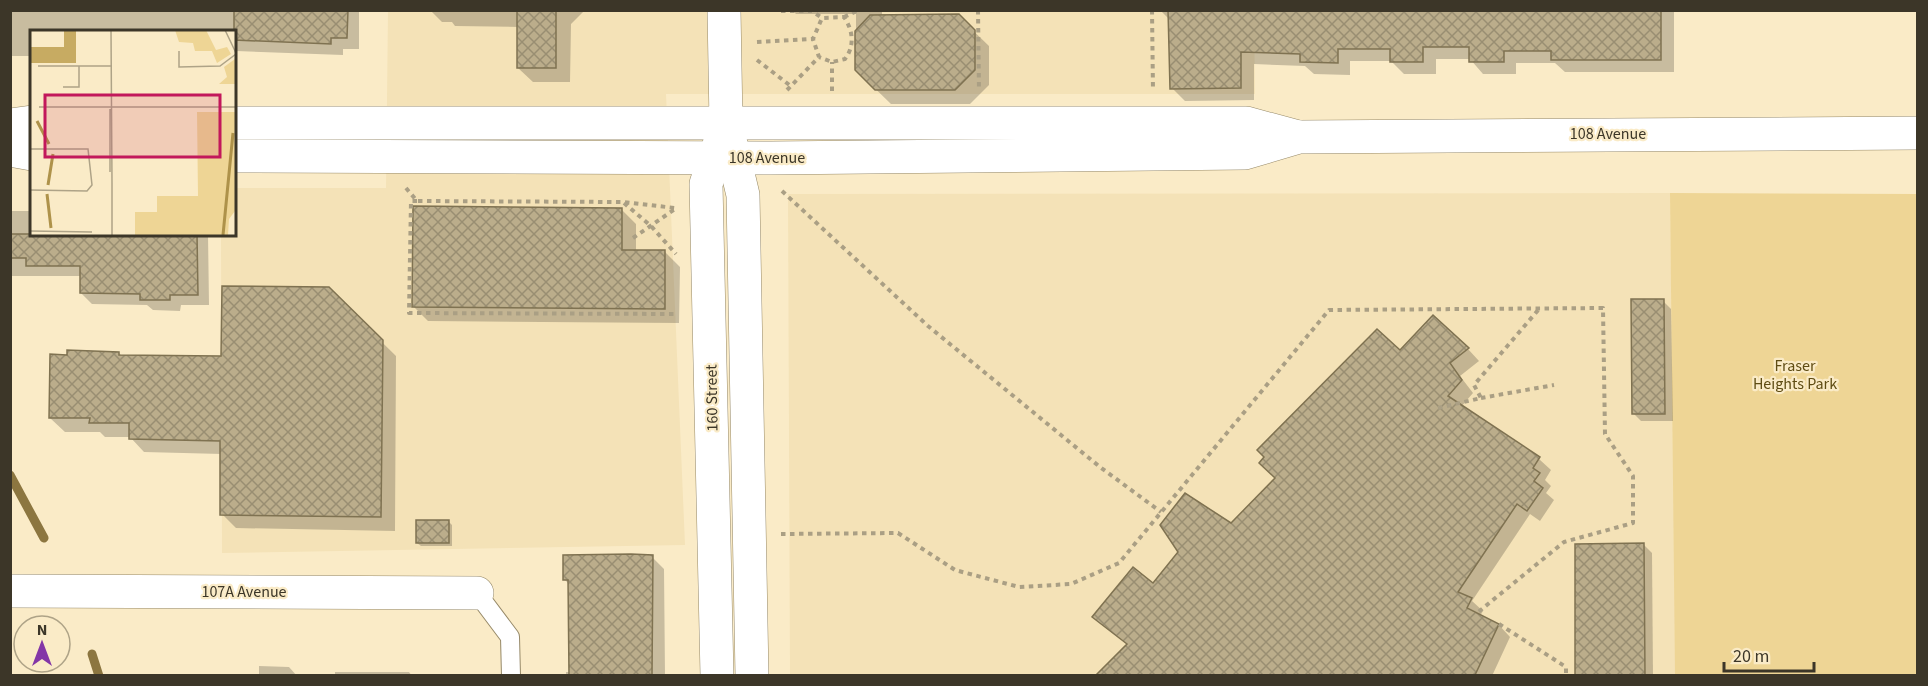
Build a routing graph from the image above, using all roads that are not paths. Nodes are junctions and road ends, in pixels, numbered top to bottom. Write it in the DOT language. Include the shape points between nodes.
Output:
graph roads {
  1 [pos="724,10"];
  2 [pos="30,122"];
  3 [pos="236,123"];
  4 [pos="726,123"];
  5 [pos="10,125"];
  6 [pos="1917,133"];
  7 [pos="1299,137"];
  8 [pos="10,150"];
  9 [pos="30,154"];
  10 [pos="236,156"];
  11 [pos="725,158"];
  12 [pos="714,506"];
  13 [pos="10,591"];
  14 [pos="477,593"];
  15 [pos="511,675"];
  16 [pos="717,675"];
  17 [pos="735,675"];
  18 [pos="752,675"];
  1 -- 4 [label="street, 160 Street"];
  2 -- 5 [label="street"];
  3 -- 4 [label="street, 108 Avenue"];
  4 -- 7 [label="street, 108 Avenue" via="1246,123"];
  4 -- 11 [label="street, 160 Street"];
  6 -- 7 [label="street, 108 Avenue"];
  7 -- 11 [label="street, 108 Avenue" via="1245,153"];
  8 -- 9 [label="street"];
  10 -- 11 [label="street, 108 Avenue"];
  11 -- 12 [label="street, 160 Street" via="706,184"];
  11 -- 18 [label="street, 160 Street" via="743,195"];
  12 -- 16 [label="street, 160 Street"];
  12 -- 17 [label="street" via="733,534"];
  13 -- 14 [label="street, 107A Avenue"];
  14 -- 15 [label="lane" via="510,637"];
}
